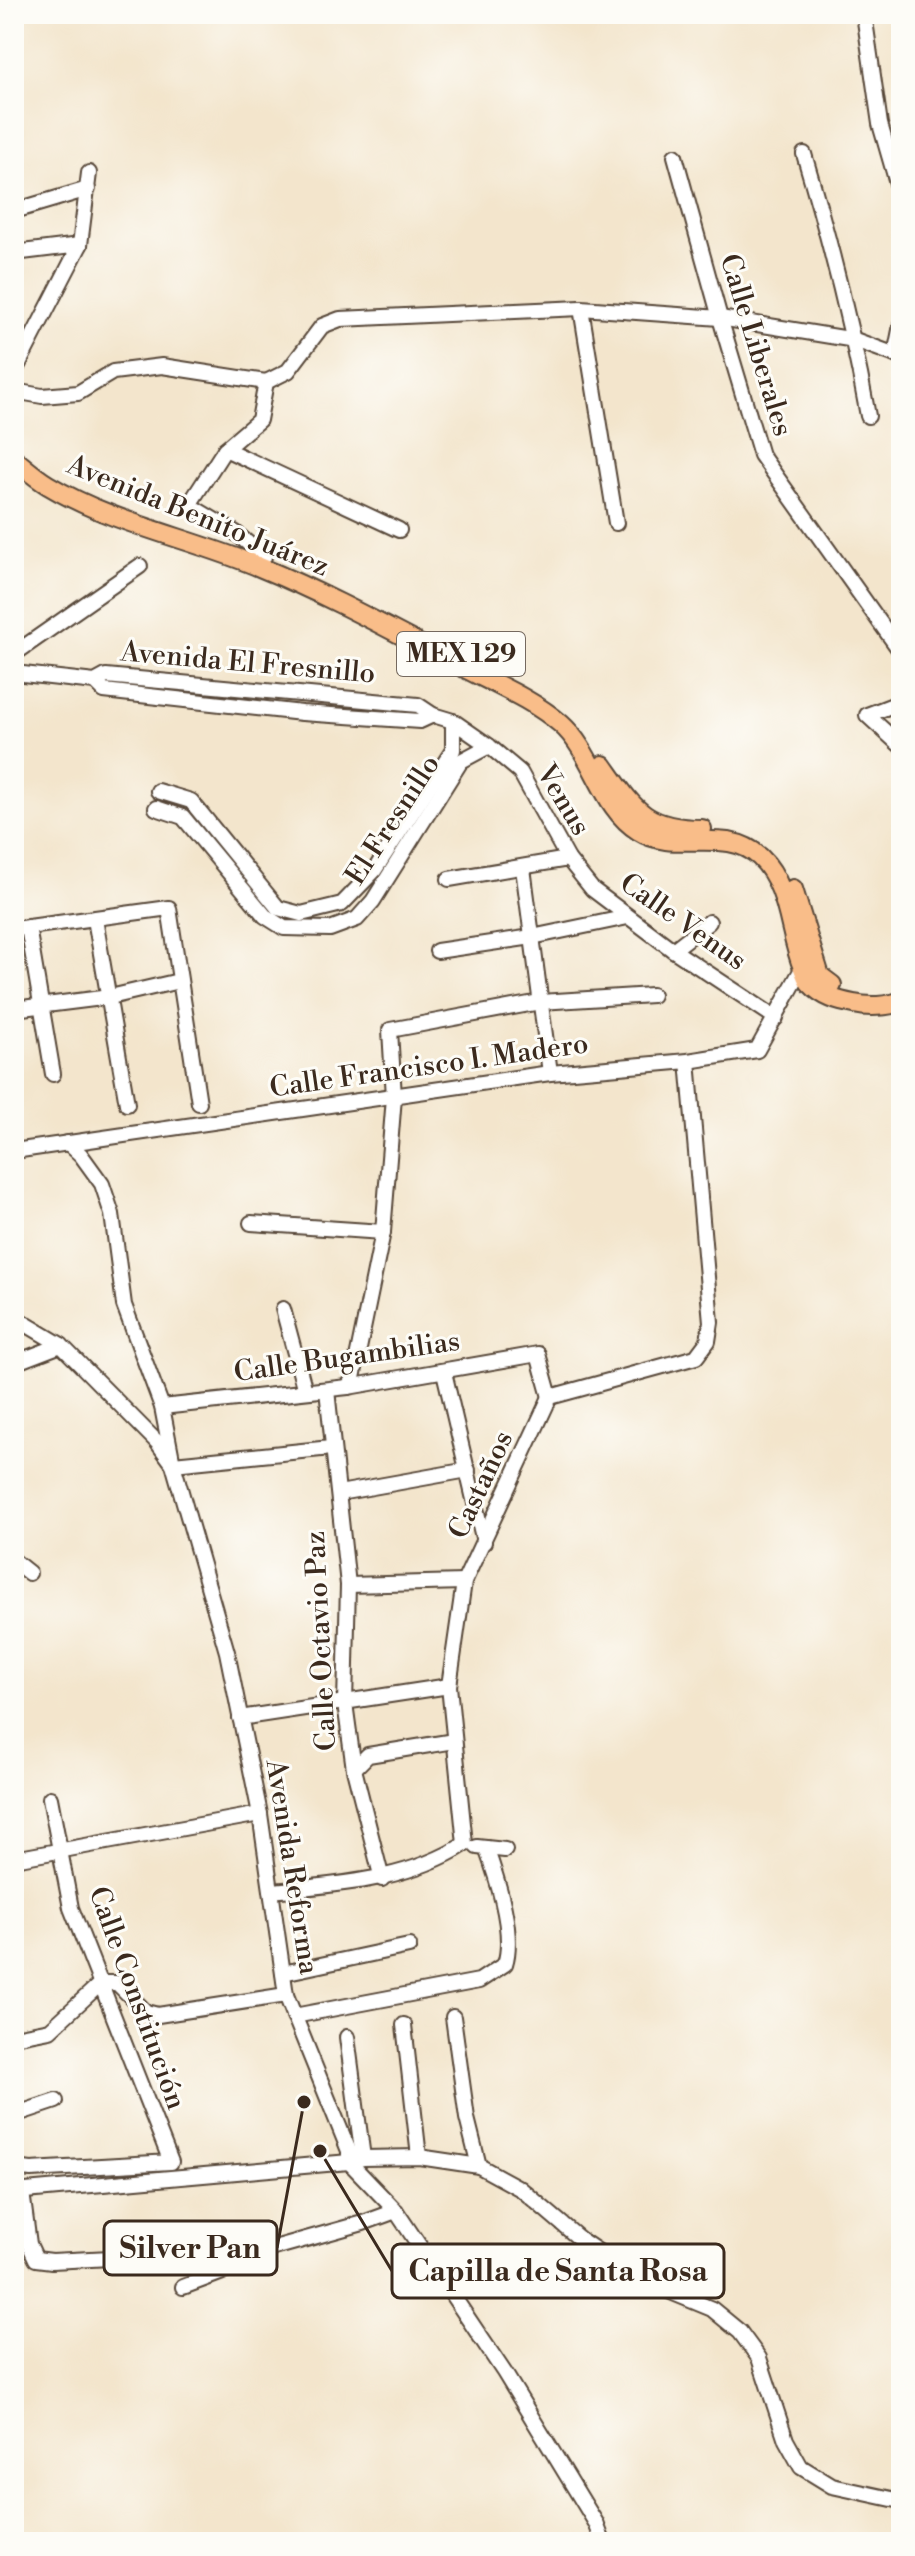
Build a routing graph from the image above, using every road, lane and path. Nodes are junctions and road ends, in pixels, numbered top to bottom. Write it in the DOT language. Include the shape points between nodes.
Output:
graph roads {
  1 [pos="864,14"];
  2 [pos="804,154"];
  3 [pos="675,156"];
  4 [pos="89,173"];
  5 [pos="88,189"];
  6 [pos="901,197"];
  7 [pos="14,211"];
  8 [pos="80,245"];
  9 [pos="14,253"];
  10 [pos="581,308"];
  11 [pos="720,318"];
  12 [pos="901,325"];
  13 [pos="855,340"];
  14 [pos="898,356"];
  15 [pos="14,373"];
  16 [pos="266,382"];
  17 [pos="14,391"];
  18 [pos="868,416"];
  19 [pos="14,446"];
  20 [pos="225,449"];
  21 [pos="14,459"];
  22 [pos="616,523"];
  23 [pos="399,530"];
  24 [pos="264,557"];
  25 [pos="140,566"];
  26 [pos="901,652"];
  27 [pos="14,654"];
  28 [pos="14,673"];
  29 [pos="901,702"];
  30 [pos="433,715"];
  31 [pos="453,721"];
  32 [pos="489,746"];
  33 [pos="901,746"];
  34 [pos="458,755"];
  35 [pos="158,791"];
  36 [pos="156,808"];
  37 [pos="568,859"];
  38 [pos="523,868"];
  39 [pos="449,879"];
  40 [pos="289,911"];
  41 [pos="628,917"];
  42 [pos="95,919"];
  43 [pos="709,922"];
  44 [pos="21,928"];
  45 [pos="284,928"];
  46 [pos="532,937"];
  47 [pos="673,950"];
  48 [pos="437,951"];
  49 [pos="808,963"];
  50 [pos="179,981"];
  51 [pos="901,987"];
  52 [pos="652,995"];
  53 [pos="110,997"];
  54 [pos="901,1001"];
  55 [pos="540,1002"];
  56 [pos="41,1005"];
  57 [pos="14,1009"];
  58 [pos="776,1018"];
  59 [pos="688,1061"];
  60 [pos="550,1073"];
  61 [pos="53,1074"];
  62 [pos="394,1097"];
  63 [pos="199,1103"];
  64 [pos="127,1104"];
  65 [pos="68,1143"];
  66 [pos="14,1151"];
  67 [pos="251,1223"];
  68 [pos="383,1232"];
  69 [pos="283,1309"];
  70 [pos="14,1317"];
  71 [pos="61,1345"];
  72 [pos="14,1363"];
  73 [pos="444,1372"];
  74 [pos="348,1387"];
  75 [pos="327,1390"];
  76 [pos="305,1391"];
  77 [pos="550,1397"];
  78 [pos="162,1407"];
  79 [pos="331,1448"];
  80 [pos="173,1464"];
  81 [pos="468,1470"];
  82 [pos="339,1493"];
  83 [pos="484,1542"];
  84 [pos="14,1561"];
  85 [pos="29,1573"];
  86 [pos="464,1582"];
  87 [pos="348,1585"];
  88 [pos="449,1686"];
  89 [pos="345,1703"];
  90 [pos="240,1718"];
  91 [pos="454,1741"];
  92 [pos="354,1769"];
  93 [pos="50,1798"];
  94 [pos="260,1814"];
  95 [pos="465,1844"];
  96 [pos="486,1848"];
  97 [pos="505,1850"];
  98 [pos="61,1851"];
  99 [pos="14,1859"];
  100 [pos="382,1879"];
  101 [pos="272,1891"];
  102 [pos="409,1946"];
  103 [pos="283,1973"];
  104 [pos="101,1983"];
  105 [pos="286,1995"];
  106 [pos="294,2016"];
  107 [pos="453,2017"];
  108 [pos="404,2025"];
  109 [pos="14,2037"];
  110 [pos="347,2037"];
  111 [pos="354,2091"];
  112 [pos="327,2097"];
  113 [pos="56,2101"];
  114 [pos="14,2115"];
  115 [pos="419,2157"];
  116 [pos="356,2160"];
  117 [pos="99,2165"];
  118 [pos="479,2166"];
  119 [pos="15,2167"];
  120 [pos="101,2186"];
  121 [pos="18,2192"];
  122 [pos="396,2211"];
  123 [pos="274,2248"];
  124 [pos="218,2253"];
  125 [pos="149,2256"];
  126 [pos="183,2287"];
  127 [pos="901,2501"];
  128 [pos="603,2542"];
  1 -- 6 [label="street" via="880,124"];
  2 -- 13 [label="street"];
  3 -- 11 [label="street, Calle Liberales"];
  4 -- 5 [label="street"];
  5 -- 7 [label="street"];
  5 -- 8 [label="street"];
  8 -- 9 [label="street"];
  8 -- 15 [label="street"];
  10 -- 11 [label="street"];
  10 -- 16 [label="street" via="340,319 322,326 288,371"];
  10 -- 22 [label="street"];
  11 -- 13 [label="street"];
  11 -- 26 [label="street, Calle Liberales" via="761,455"];
  12 -- 14 [label="street"];
  13 -- 14 [label="street"];
  13 -- 18 [label="street"];
  16 -- 17 [label="street" via="162,366 113,372 78,393 42,396"];
  16 -- 20 [label="street" via="259,420"];
  19 -- 24 [label="main road, Avenida Benito Juárez / MEX 129" via="97,497"];
  20 -- 23 [label="street"];
  20 -- 24 [label="street" via="189,505"];
  21 -- 49 [label="main road, Avenida Benito Juárez / MEX 129" via="46,484 93,508 261,568 541,708 577,743 616,808 637,831 660,841 708,839 758,854 771,870"];
  24 -- 49 [label="main road, Avenida Benito Juárez / MEX 129" via="544,698 569,717 644,817 673,827 737,834 765,847 783,868 797,899"];
  25 -- 27 [label="street"];
  28 -- 30 [label="street, Avenida El Fresnillo" via="95,682 104,691 302,713 420,721"];
  29 -- 33 [label="street" via="867,715"];
  30 -- 31 [label="street, Venus"];
  31 -- 32 [label="street, Venus"];
  31 -- 34 [label="street, El Fresnillo"];
  32 -- 34 [label="street, El Fresnillo"];
  32 -- 37 [label="street, Venus" via="520,772"];
  34 -- 40 [label="street, El Fresnillo" via="374,871 342,904 301,914"];
  34 -- 45 [label="street, El Fresnillo" via="373,901 357,919 330,929"];
  35 -- 40 [label="street" via="191,801 278,908"];
  36 -- 45 [label="street" via="183,817 265,916"];
  37 -- 38 [label="street"];
  37 -- 41 [label="street, Calle Venus" via="592,889"];
  38 -- 39 [label="street"];
  38 -- 46 [label="street"];
  40 -- 45 [label="street"];
  41 -- 46 [label="street"];
  41 -- 47 [label="street, Calle Venus"];
  42 -- 44 [label="street"];
  42 -- 50 [label="street" via="169,908"];
  42 -- 53 [label="street"];
  43 -- 47 [label="street"];
  44 -- 56 [label="street"];
  46 -- 48 [label="street"];
  46 -- 55 [label="street"];
  47 -- 58 [label="street, Calle Venus"];
  49 -- 51 [label="main road, Avenida Benito Juárez / MEX 129" via="837,989 864,994"];
  49 -- 54 [label="main road, Avenida Benito Juárez / MEX 129" via="810,983 832,1000 863,1006"];
  49 -- 58 [label="street, Calle Francisco I. Madero"];
  50 -- 53 [label="street"];
  50 -- 63 [label="street"];
  52 -- 55 [label="street"];
  53 -- 56 [label="street"];
  53 -- 64 [label="street"];
  55 -- 60 [label="street"];
  55 -- 62 [label="street" via="390,1030"];
  56 -- 57 [label="street"];
  56 -- 61 [label="street"];
  58 -- 59 [label="street, Calle Francisco I. Madero" via="757,1050"];
  59 -- 60 [label="street, Calle Francisco I. Madero"];
  59 -- 77 [label="street" via="711,1322 708,1341 696,1357"];
  60 -- 62 [label="street, Calle Francisco I. Madero"];
  62 -- 65 [label="street, Calle Francisco I. Madero"];
  62 -- 68 [label="street"];
  65 -- 66 [label="street, Calle Francisco I. Madero"];
  65 -- 78 [label="street, Avenida Reforma" via="102,1184 112,1214 124,1305"];
  67 -- 68 [label="street"];
  68 -- 74 [label="street"];
  69 -- 76 [label="street"];
  70 -- 71 [label="street"];
  71 -- 72 [label="street"];
  71 -- 80 [label="street"];
  73 -- 74 [label="street, Calle Bugambilias"];
  73 -- 77 [label="street, Calle Bugambilias" via="538,1354"];
  73 -- 81 [label="street"];
  74 -- 75 [label="street, Calle Bugambilias"];
  75 -- 76 [label="street, Calle Bugambilias"];
  75 -- 79 [label="street, Calle Octavio Paz"];
  76 -- 78 [label="street, Calle Bugambilias"];
  77 -- 83 [label="street, Castaños"];
  78 -- 80 [label="street, Avenida Reforma"];
  79 -- 80 [label="street"];
  79 -- 82 [label="street, Calle Octavio Paz"];
  80 -- 90 [label="street, Avenida Reforma" via="227,1652"];
  81 -- 82 [label="street"];
  81 -- 83 [label="street"];
  82 -- 87 [label="street, Calle Octavio Paz"];
  83 -- 86 [label="street, Castaños"];
  84 -- 85 [label="street"];
  86 -- 87 [label="street"];
  86 -- 88 [label="street, Castaños"];
  87 -- 89 [label="street, Calle Octavio Paz"];
  88 -- 89 [label="street"];
  88 -- 91 [label="street, Castaños"];
  89 -- 90 [label="street"];
  89 -- 92 [label="street, Calle Octavio Paz"];
  90 -- 94 [label="street, Avenida Reforma"];
  91 -- 92 [label="street" via="368,1755"];
  91 -- 95 [label="street, Castaños"];
  92 -- 100 [label="street, Calle Octavio Paz"];
  93 -- 98 [label="street, Calle Constitución"];
  94 -- 98 [label="street"];
  94 -- 101 [label="street, Avenida Reforma"];
  95 -- 96 [label="street"];
  95 -- 100 [label="street" via="445,1857"];
  96 -- 97 [label="street"];
  96 -- 106 [label="street" via="506,1925 505,1964 479,1981"];
  98 -- 99 [label="street"];
  98 -- 104 [label="street, Calle Constitución" via="71,1908"];
  100 -- 101 [label="street"];
  101 -- 103 [label="street, Avenida Reforma"];
  102 -- 103 [label="street"];
  103 -- 105 [label="street, Avenida Reforma"];
  104 -- 105 [label="street" via="117,1983 146,2012 158,2015"];
  104 -- 109 [label="street" via="50,2030"];
  104 -- 117 [label="street, Calle Constitución" via="171,2162"];
  105 -- 106 [label="street, Avenida Reforma"];
  106 -- 112 [label="street, Avenida Reforma"];
  107 -- 118 [label="street"];
  108 -- 115 [label="street"];
  110 -- 111 [label="street"];
  111 -- 112 [label="street"];
  111 -- 116 [label="street"];
  112 -- 116 [label="street, Avenida Reforma"];
  113 -- 114 [label="street"];
  115 -- 116 [label="street"];
  115 -- 118 [label="street"];
  116 -- 120 [label="street"];
  116 -- 122 [label="street, Avenida Reforma"];
  117 -- 119 [label="street"];
  117 -- 120 [label="street"];
  118 -- 127 [label="street" via="521,2189 581,2240 639,2279 712,2309 740,2332 759,2358 786,2440 801,2467 832,2486"];
  120 -- 121 [label="street"];
  121 -- 125 [label="street" via="36,2259"];
  122 -- 123 [label="street"];
  122 -- 128 [label="street, Avenida Reforma" via="504,2372"];
  123 -- 124 [label="street"];
  123 -- 126 [label="street"];
}
